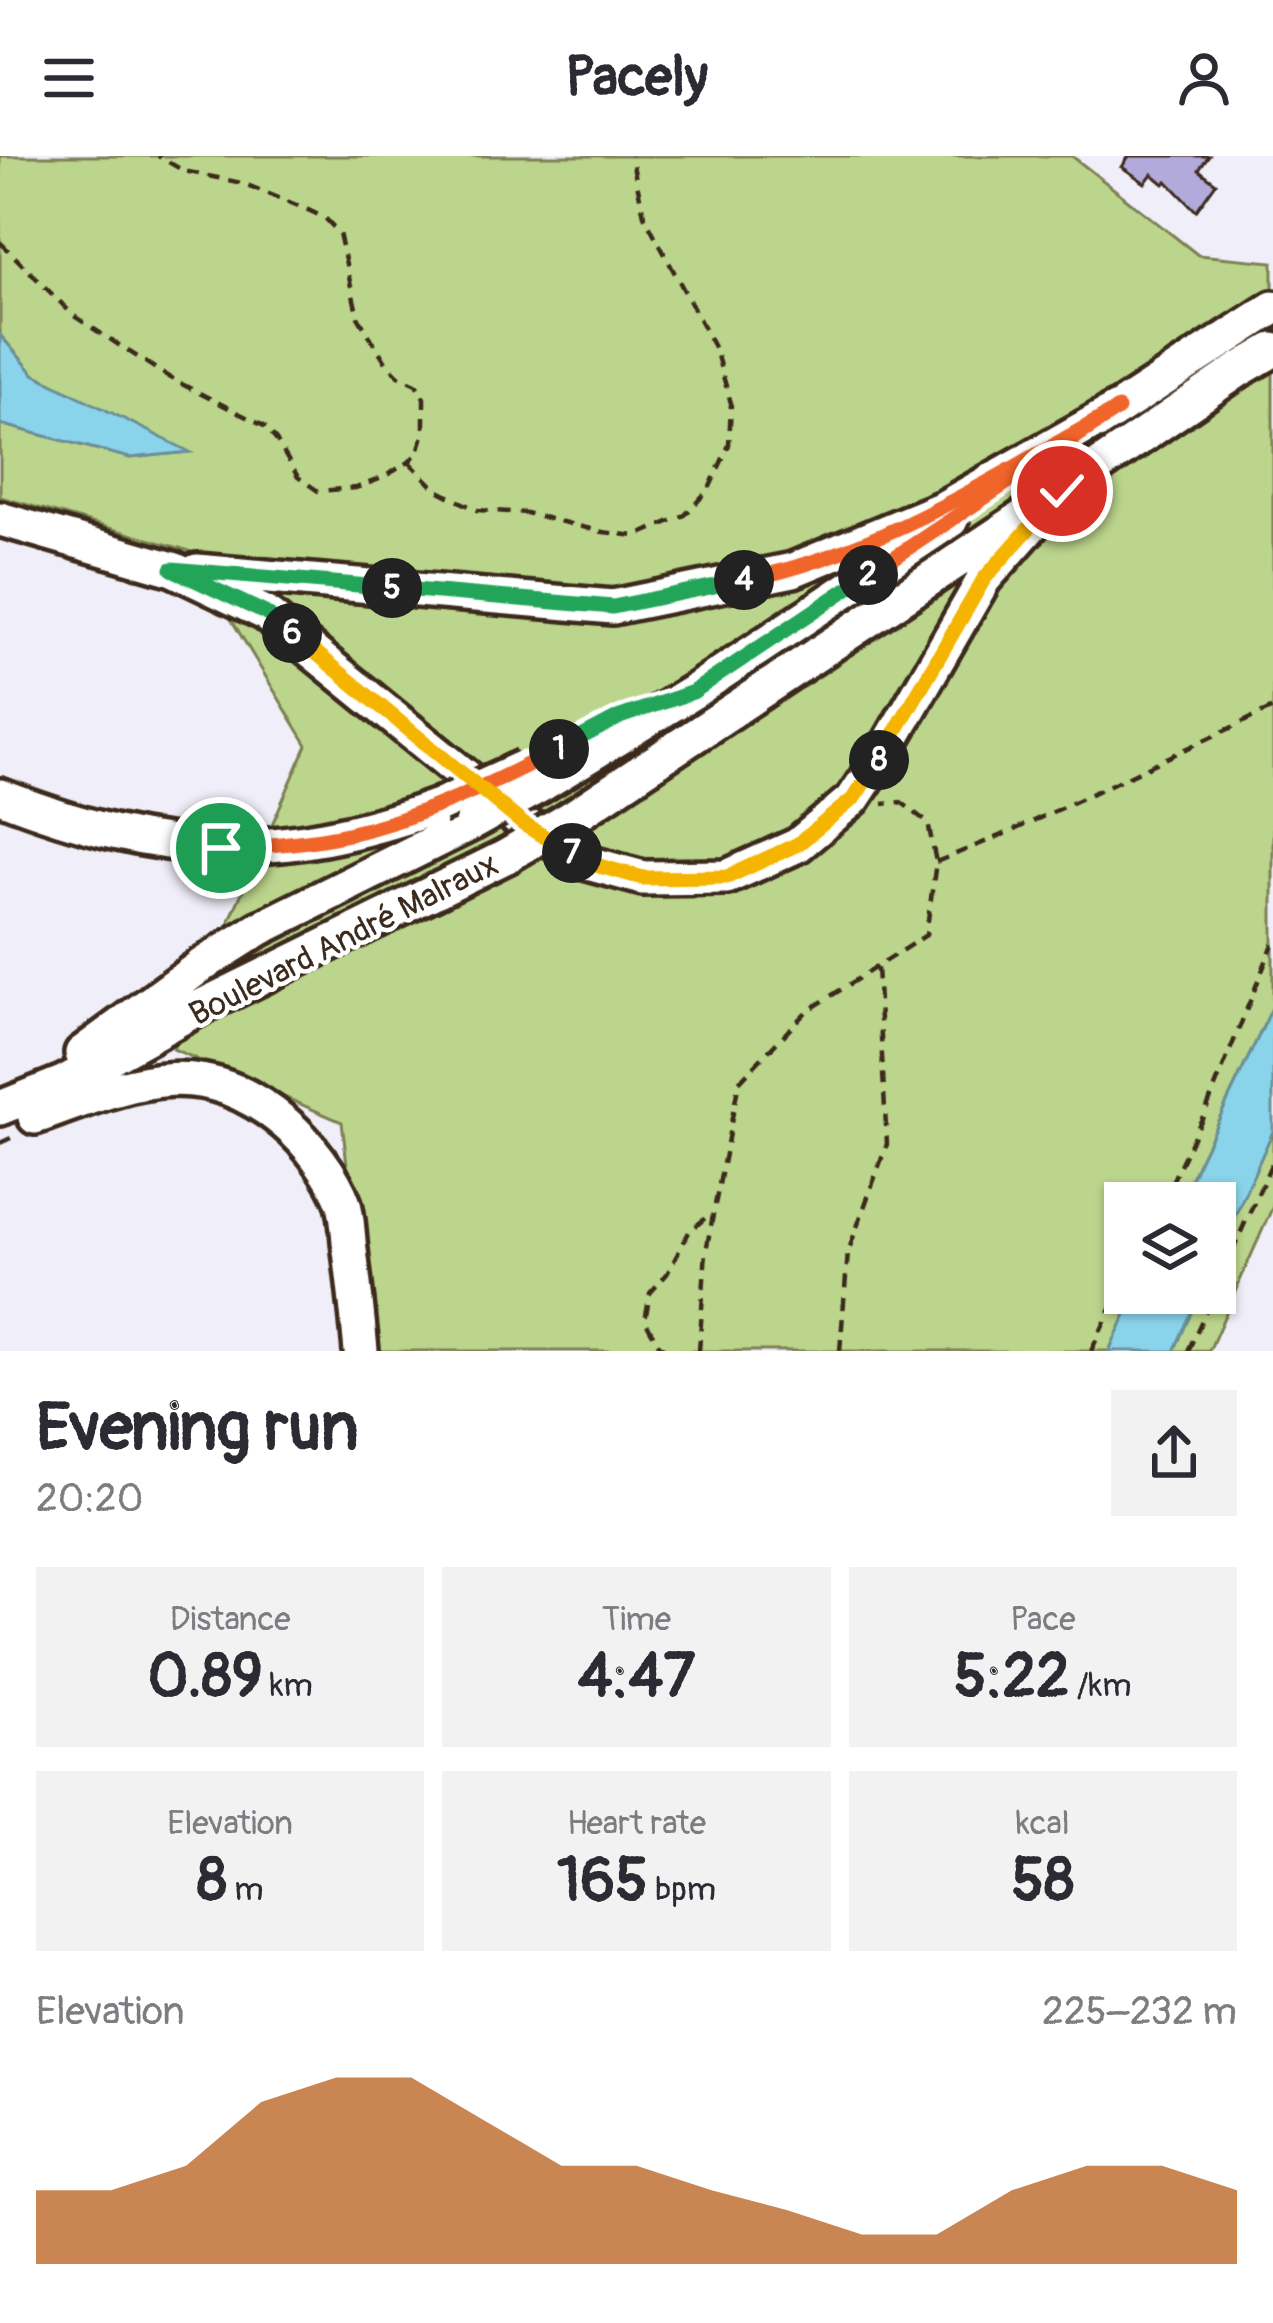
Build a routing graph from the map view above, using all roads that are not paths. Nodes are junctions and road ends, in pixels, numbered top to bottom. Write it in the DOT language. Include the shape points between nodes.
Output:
graph roads {
  1 [pos="1273,308"];
  2 [pos="1273,350"];
  3 [pos="1118,409"];
  4 [pos="1062,491"];
  5 [pos="0,519"];
  6 [pos="172,569"];
  7 [pos="533,776"];
  8 [pos="0,796"];
  9 [pos="5,1125"];
  10 [pos="361,1351"];
  1 -- 3 [label="main road"];
  2 -- 4 [label="main road, Boulevard André Malraux"];
  3 -- 6 [label="main road" via="943,508 794,570 613,607"];
  3 -- 7 [label="main road" via="693,692 620,717"];
  4 -- 6 [label="main road" via="984,579 853,799 798,844 727,877 643,878 588,863 523,824 265,613"];
  4 -- 9 [label="main road, Boulevard André Malraux, bridge" via="571,818 206,1004"];
  5 -- 6 [label="main road"];
  7 -- 8 [label="main road, bridge" via="332,837 221,848 107,832"];
  7 -- 9 [label="main road, Boulevard André Malraux, bridge" via="472,823 259,928 202,965"];
  9 -- 10 [label="main road" via="164,1079 223,1085 263,1104 310,1144 344,1204"];
}
